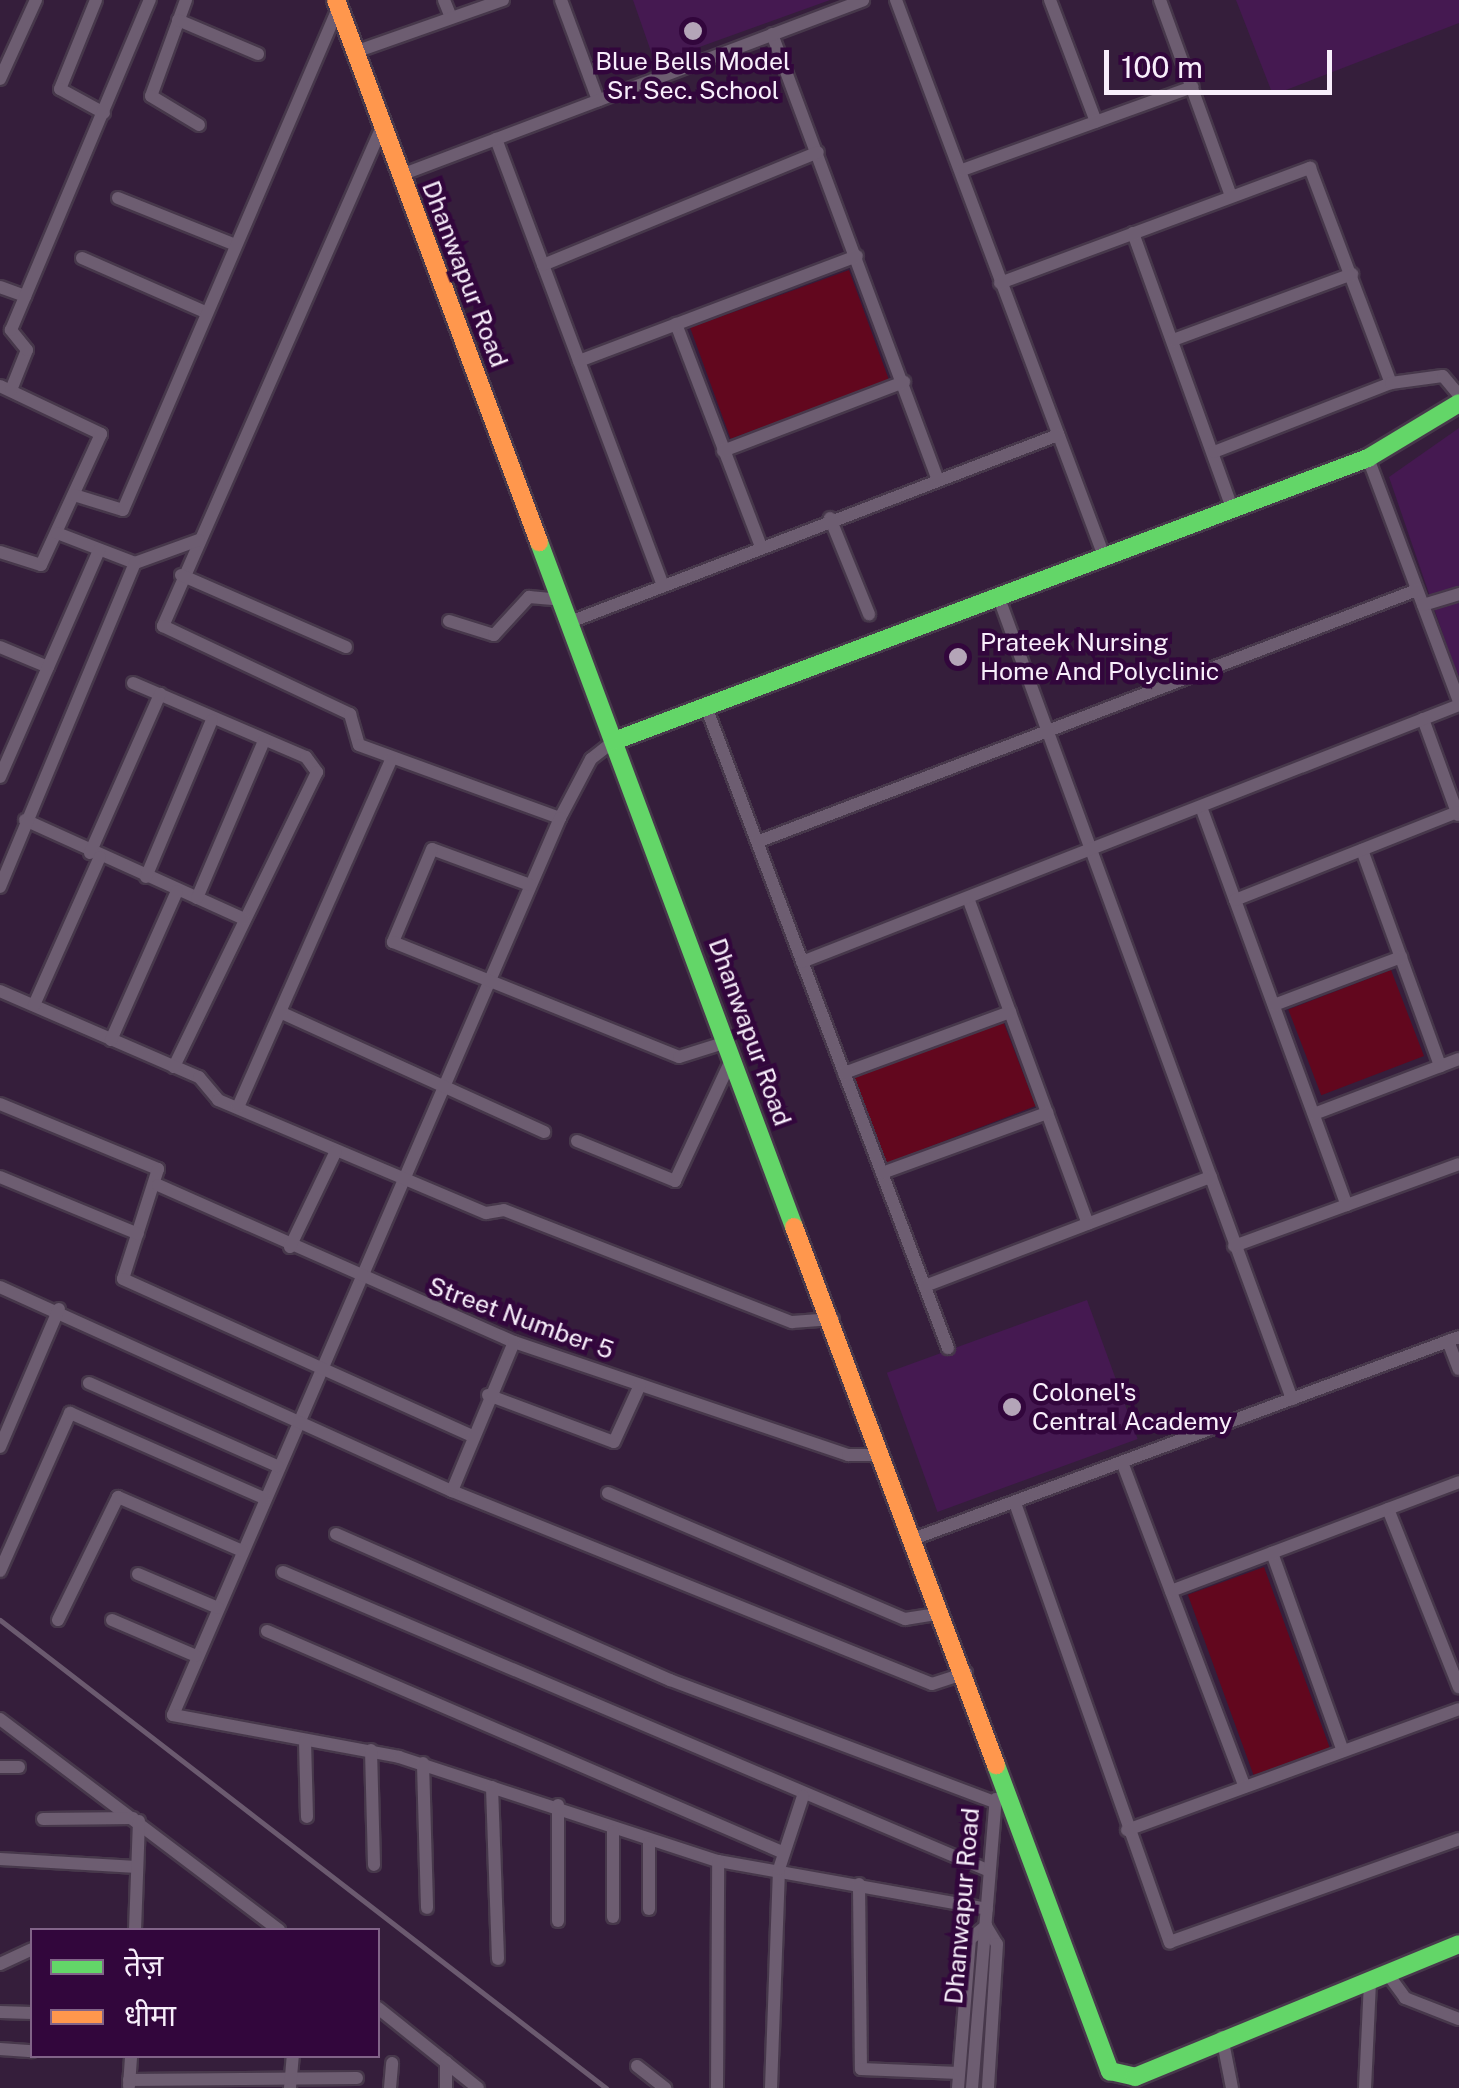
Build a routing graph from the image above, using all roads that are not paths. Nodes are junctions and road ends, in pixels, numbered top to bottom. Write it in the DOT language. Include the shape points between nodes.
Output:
graph roads {
  1 [pos="36,0"];
  2 [pos="96,0"];
  3 [pos="150,0"];
  4 [pos="186,0"];
  5 [pos="444,0"];
  6 [pos="503,0"];
  7 [pos="560,0"];
  8 [pos="863,0"];
  9 [pos="896,0"];
  10 [pos="1050,0"];
  11 [pos="1160,0"];
  12 [pos="338,3"];
  13 [pos="450,17"];
  14 [pos="178,20"];
  15 [pos="772,34"];
  16 [pos="355,52"];
  17 [pos="258,54"];
  18 [pos="0,79"];
  19 [pos="1192,87"];
  20 [pos="598,100"];
  21 [pos="104,113"];
  22 [pos="1096,122"];
  23 [pos="199,125"];
  24 [pos="381,130"];
  25 [pos="496,138"];
  26 [pos="818,152"];
  27 [pos="962,170"];
  28 [pos="401,174"];
  29 [pos="1231,196"];
  30 [pos="118,198"];
  31 [pos="1133,233"];
  32 [pos="233,244"];
  33 [pos="857,256"];
  34 [pos="82,258"];
  35 [pos="543,266"];
  36 [pos="1352,274"];
  37 [pos="1000,283"];
  38 [pos="0,287"];
  39 [pos="25,296"];
  40 [pos="203,311"];
  41 [pos="676,324"];
  42 [pos="1173,340"];
  43 [pos="579,361"];
  44 [pos="904,382"];
  45 [pos="1391,383"];
  46 [pos="6,388"];
  47 [pos="1459,395"];
  48 [pos="1459,403"];
  49 [pos="1058,435"];
  50 [pos="722,451"];
  51 [pos="1214,452"];
  52 [pos="1368,458"];
  53 [pos="936,476"];
  54 [pos="74,495"];
  55 [pos="1233,511"];
  56 [pos="830,518"];
  57 [pos="57,534"];
  58 [pos="198,540"];
  59 [pos="760,544"];
  60 [pos="99,550"];
  61 [pos="0,552"];
  62 [pos="1105,559"];
  63 [pos="136,562"];
  64 [pos="180,575"];
  65 [pos="662,582"];
  66 [pos="1417,590"];
  67 [pos="1459,594"];
  68 [pos="562,600"];
  69 [pos="1000,601"];
  70 [pos="1423,606"];
  71 [pos="869,614"];
  72 [pos="449,622"];
  73 [pos="570,622"];
  74 [pos="0,647"];
  75 [pos="346,647"];
  76 [pos="48,667"];
  77 [pos="133,682"];
  78 [pos="160,694"];
  79 [pos="1459,703"];
  80 [pos="708,712"];
  81 [pos="1423,719"];
  82 [pos="212,720"];
  83 [pos="1046,731"];
  84 [pos="264,741"];
  85 [pos="614,741"];
  86 [pos="392,758"];
  87 [pos="0,777"];
  88 [pos="1201,807"];
  89 [pos="1458,814"];
  90 [pos="560,818"];
  91 [pos="25,820"];
  92 [pos="757,842"];
  93 [pos="1362,850"];
  94 [pos="1090,851"];
  95 [pos="95,855"];
  96 [pos="146,877"];
  97 [pos="530,886"];
  98 [pos="0,887"];
  99 [pos="177,890"];
  100 [pos="197,898"];
  101 [pos="968,898"];
  102 [pos="1236,900"];
  103 [pos="244,919"];
  104 [pos="1401,956"];
  105 [pos="802,962"];
  106 [pos="493,978"];
  107 [pos="0,991"];
  108 [pos="34,1005"];
  109 [pos="1274,1005"];
  110 [pos="1010,1012"];
  111 [pos="282,1013"];
  112 [pos="111,1040"];
  113 [pos="730,1050"];
  114 [pos="1459,1059"];
  115 [pos="1440,1066"];
  116 [pos="174,1067"];
  117 [pos="844,1073"];
  118 [pos="446,1084"];
  119 [pos="0,1104"];
  120 [pos="238,1107"];
  121 [pos="1048,1113"];
  122 [pos="1314,1114"];
  123 [pos="544,1132"];
  124 [pos="577,1141"];
  125 [pos="336,1151"];
  126 [pos="1459,1164"];
  127 [pos="882,1173"];
  128 [pos="0,1177"];
  129 [pos="1211,1177"];
  130 [pos="405,1180"];
  131 [pos="158,1184"];
  132 [pos="1347,1205"];
  133 [pos="1088,1224"];
  134 [pos="138,1234"];
  135 [pos="1234,1246"];
  136 [pos="290,1247"];
  137 [pos="360,1280"];
  138 [pos="0,1286"];
  139 [pos="925,1286"];
  140 [pos="59,1309"];
  141 [pos="832,1319"];
  142 [pos="1453,1339"];
  143 [pos="514,1342"];
  144 [pos="948,1348"];
  145 [pos="320,1363"];
  146 [pos="1459,1368"];
  147 [pos="89,1383"];
  148 [pos="640,1385"];
  149 [pos="488,1396"];
  150 [pos="1292,1399"];
  151 [pos="300,1416"];
  152 [pos="472,1436"];
  153 [pos="0,1447"];
  154 [pos="881,1455"];
  155 [pos="1122,1462"];
  156 [pos="277,1466"];
  157 [pos="1459,1482"];
  158 [pos="452,1491"];
  159 [pos="608,1493"];
  160 [pos="264,1498"];
  161 [pos="1015,1502"];
  162 [pos="1388,1509"];
  163 [pos="336,1534"];
  164 [pos="913,1538"];
  165 [pos="242,1550"];
  166 [pos="1272,1553"];
  167 [pos="0,1570"];
  168 [pos="283,1572"];
  169 [pos="138,1574"];
  170 [pos="1171,1591"];
  171 [pos="218,1608"];
  172 [pos="941,1613"];
  173 [pos="58,1620"];
  174 [pos="112,1620"];
  175 [pos="267,1631"];
  176 [pos="196,1656"];
  177 [pos="966,1673"];
  178 [pos="1459,1687"];
  179 [pos="1459,1709"];
  180 [pos="0,1719"];
  181 [pos="305,1741"];
  182 [pos="371,1750"];
  183 [pos="1343,1751"];
  184 [pos="422,1763"];
  185 [pos="0,1767"];
  186 [pos="19,1768"];
  187 [pos="492,1787"];
  188 [pos="1244,1787"];
  189 [pos="803,1796"];
  190 [pos="1001,1796"];
  191 [pos="558,1805"];
  192 [pos="307,1817"];
  193 [pos="43,1819"];
  194 [pos="136,1820"];
  195 [pos="1127,1830"];
  196 [pos="613,1831"];
  197 [pos="1459,1839"];
  198 [pos="649,1844"];
  199 [pos="782,1852"];
  200 [pos="0,1859"];
  201 [pos="718,1861"];
  202 [pos="374,1865"];
  203 [pos="137,1867"];
  204 [pos="779,1870"];
  205 [pos="987,1870"];
  206 [pos="860,1884"];
  207 [pos="427,1908"];
  208 [pos="987,1909"];
  209 [pos="649,1910"];
  210 [pos="613,1917"];
  211 [pos="558,1921"];
  212 [pos="986,1926"];
  213 [pos="135,1928"];
  214 [pos="276,1928"];
  215 [pos="1459,1944"];
  216 [pos="30,1950"];
  217 [pos="498,1959"];
  218 [pos="0,1964"];
  219 [pos="1378,1976"];
  220 [pos="380,2010"];
  221 [pos="0,2012"];
  222 [pos="30,2013"];
  223 [pos="1459,2018"];
  224 [pos="1222,2037"];
  225 [pos="0,2049"];
  226 [pos="30,2051"];
  227 [pos="131,2058"];
  228 [pos="293,2058"];
  229 [pos="446,2062"];
  230 [pos="392,2063"];
  231 [pos="638,2066"];
  232 [pos="959,2073"];
  233 [pos="357,2078"];
  234 [pos="290,2083"];
  235 [pos="1137,2083"];
  236 [pos="129,2084"];
  237 [pos="390,2088"];
  238 [pos="446,2088"];
  239 [pos="478,2088"];
  240 [pos="664,2088"];
  241 [pos="717,2088"];
  242 [pos="771,2088"];
  243 [pos="958,2088"];
  244 [pos="972,2088"];
  245 [pos="988,2088"];
  246 [pos="1232,2088"];
  247 [pos="1365,2088"];
  1 -- 18 [label="street"];
  2 -- 21 [label="street" via="60,90"];
  3 -- 21 [label="street"];
  4 -- 14 [label="street"];
  5 -- 13 [label="street"];
  6 -- 13 [label="street"];
  7 -- 20 [label="street"];
  8 -- 15 [label="street"];
  9 -- 27 [label="street"];
  10 -- 22 [label="street"];
  11 -- 19 [label="street"];
  12 -- 16 [label="street, Dhanwapur Road"];
  12 -- 32 [label="street"];
  13 -- 16 [label="street"];
  14 -- 17 [label="street"];
  14 -- 23 [label="street" via="151,96"];
  15 -- 20 [label="street"];
  15 -- 26 [label="street"];
  16 -- 24 [label="street, Dhanwapur Road"];
  19 -- 22 [label="street"];
  19 -- 29 [label="street"];
  20 -- 25 [label="street"];
  21 -- 39 [label="street"];
  22 -- 27 [label="street"];
  24 -- 28 [label="street, Dhanwapur Road"];
  24 -- 58 [label="street"];
  25 -- 28 [label="street"];
  25 -- 35 [label="street"];
  26 -- 33 [label="street"];
  26 -- 35 [label="street"];
  27 -- 37 [label="street"];
  28 -- 68 [label="street, Dhanwapur Road"];
  29 -- 31 [label="street"];
  29 -- 36 [label="street" via="1310,168"];
  30 -- 32 [label="street"];
  31 -- 37 [label="street"];
  31 -- 42 [label="street"];
  32 -- 40 [label="street"];
  33 -- 41 [label="street"];
  33 -- 44 [label="street"];
  34 -- 40 [label="street"];
  35 -- 43 [label="street"];
  36 -- 42 [label="street"];
  36 -- 45 [label="street"];
  37 -- 49 [label="street"];
  38 -- 39 [label="street"];
  39 -- 46 [label="street" via="11,330 27,358"];
  40 -- 54 [label="street" via="123,510"];
  41 -- 43 [label="street"];
  41 -- 50 [label="street"];
  42 -- 51 [label="street"];
  43 -- 65 [label="street"];
  44 -- 50 [label="street"];
  44 -- 53 [label="street"];
  45 -- 47 [label="street" via="1443,376"];
  45 -- 51 [label="street"];
  46 -- 54 [label="street" via="100,430"];
  48 -- 52 [label="street"];
  49 -- 53 [label="street"];
  49 -- 62 [label="street"];
  50 -- 59 [label="street"];
  51 -- 55 [label="street"];
  52 -- 55 [label="street"];
  52 -- 66 [label="street"];
  53 -- 56 [label="street"];
  54 -- 57 [label="street"];
  55 -- 62 [label="street"];
  56 -- 59 [label="street"];
  56 -- 71 [label="street"];
  57 -- 60 [label="street"];
  57 -- 61 [label="street" via="37,566"];
  58 -- 63 [label="street"];
  58 -- 64 [label="street"];
  59 -- 65 [label="street"];
  60 -- 63 [label="street"];
  60 -- 76 [label="street"];
  62 -- 69 [label="street"];
  63 -- 91 [label="street"];
  64 -- 75 [label="street"];
  64 -- 86 [label="street" via="162,614 170,633 350,714 359,744"];
  65 -- 73 [label="street"];
  66 -- 70 [label="street"];
  66 -- 83 [label="street"];
  67 -- 70 [label="street"];
  68 -- 72 [label="street" via="529,597 494,635"];
  68 -- 73 [label="street, Dhanwapur Road"];
  69 -- 80 [label="street"];
  69 -- 83 [label="street"];
  70 -- 79 [label="street"];
  73 -- 85 [label="street, Dhanwapur Road"];
  74 -- 76 [label="street"];
  76 -- 87 [label="street"];
  77 -- 78 [label="street"];
  78 -- 82 [label="street"];
  78 -- 95 [label="street"];
  79 -- 81 [label="street"];
  80 -- 85 [label="street"];
  80 -- 92 [label="street"];
  81 -- 88 [label="street"];
  81 -- 89 [label="street"];
  82 -- 84 [label="street"];
  82 -- 96 [label="street"];
  83 -- 92 [label="street"];
  83 -- 94 [label="street"];
  84 -- 100 [label="street"];
  84 -- 103 [label="street" via="306,757 317,772"];
  85 -- 90 [label="street" via="587,766"];
  85 -- 113 [label="street, Dhanwapur Road"];
  86 -- 90 [label="street"];
  86 -- 111 [label="street"];
  88 -- 94 [label="street"];
  88 -- 102 [label="street"];
  89 -- 93 [label="street"];
  90 -- 97 [label="street"];
  91 -- 95 [label="street"];
  91 -- 98 [label="street"];
  92 -- 105 [label="street"];
  93 -- 102 [label="street"];
  93 -- 104 [label="street"];
  94 -- 101 [label="street"];
  94 -- 129 [label="street"];
  95 -- 96 [label="street"];
  95 -- 108 [label="street"];
  96 -- 99 [label="street"];
  97 -- 106 [label="street"];
  97 -- 106 [label="street" via="438,848 428,853 393,942"];
  99 -- 100 [label="street"];
  99 -- 112 [label="street"];
  100 -- 103 [label="street"];
  101 -- 105 [label="street"];
  101 -- 110 [label="street"];
  102 -- 109 [label="street"];
  103 -- 116 [label="street"];
  104 -- 109 [label="street"];
  104 -- 115 [label="street"];
  105 -- 117 [label="street"];
  106 -- 113 [label="street" via="679,1057"];
  106 -- 118 [label="street"];
  107 -- 108 [label="street"];
  108 -- 112 [label="street"];
  109 -- 122 [label="street"];
  110 -- 117 [label="street"];
  110 -- 121 [label="street"];
  111 -- 118 [label="street"];
  111 -- 120 [label="street"];
  112 -- 116 [label="street"];
  113 -- 124 [label="street" via="675,1181"];
  113 -- 141 [label="street, Dhanwapur Road"];
  114 -- 115 [label="street"];
  115 -- 122 [label="street"];
  116 -- 120 [label="street"];
  117 -- 127 [label="street"];
  118 -- 123 [label="street"];
  118 -- 130 [label="street"];
  119 -- 131 [label="street, Street Number 5" via="158,1169"];
  120 -- 125 [label="street"];
  121 -- 127 [label="street"];
  121 -- 133 [label="street"];
  122 -- 132 [label="street"];
  125 -- 130 [label="street"];
  125 -- 136 [label="street"];
  126 -- 132 [label="street"];
  127 -- 139 [label="street"];
  128 -- 134 [label="street"];
  129 -- 133 [label="street"];
  129 -- 135 [label="street"];
  130 -- 137 [label="street"];
  130 -- 141 [label="street" via="792,1322"];
  131 -- 134 [label="street"];
  131 -- 136 [label="street, Street Number 5"];
  132 -- 135 [label="street"];
  133 -- 139 [label="street"];
  134 -- 145 [label="street" via="123,1279"];
  135 -- 150 [label="street"];
  136 -- 137 [label="street, Street Number 5"];
  137 -- 143 [label="street, Street Number 5"];
  137 -- 145 [label="street"];
  138 -- 140 [label="street"];
  139 -- 144 [label="street"];
  140 -- 151 [label="street"];
  140 -- 153 [label="street"];
  141 -- 154 [label="street, Dhanwapur Road"];
  142 -- 146 [label="street"];
  142 -- 150 [label="street"];
  143 -- 148 [label="street, Street Number 5"];
  143 -- 149 [label="street"];
  145 -- 151 [label="street"];
  145 -- 152 [label="street"];
  147 -- 156 [label="street"];
  148 -- 149 [label="street" via="614,1442"];
  148 -- 154 [label="street, Street Number 5" via="848,1456"];
  149 -- 152 [label="street"];
  150 -- 155 [label="street"];
  151 -- 156 [label="street"];
  151 -- 158 [label="street"];
  152 -- 158 [label="street"];
  154 -- 164 [label="street, Dhanwapur Road"];
  155 -- 161 [label="street"];
  155 -- 170 [label="street"];
  156 -- 160 [label="street"];
  157 -- 162 [label="street"];
  158 -- 177 [label="street" via="932,1684"];
  159 -- 172 [label="street" via="905,1619"];
  160 -- 165 [label="street"];
  160 -- 167 [label="street" via="70,1413"];
  161 -- 164 [label="street"];
  161 -- 195 [label="street"];
  162 -- 166 [label="street"];
  162 -- 178 [label="street"];
  163 -- 190 [label="street" via="670,1680"];
  164 -- 172 [label="street, Dhanwapur Road"];
  165 -- 171 [label="street"];
  165 -- 173 [label="street" via="121,1496"];
  166 -- 170 [label="street"];
  166 -- 183 [label="street"];
  168 -- 189 [label="street"];
  169 -- 171 [label="street"];
  170 -- 188 [label="street"];
  171 -- 176 [label="street"];
  172 -- 177 [label="street, Dhanwapur Road"];
  174 -- 176 [label="street"];
  175 -- 199 [label="street"];
  176 -- 181 [label="street" via="177,1720"];
  177 -- 190 [label="street, Dhanwapur Road"];
  179 -- 183 [label="street"];
  180 -- 194 [label="street"];
  181 -- 182 [label="street"];
  181 -- 192 [label="street"];
  182 -- 184 [label="street"];
  182 -- 202 [label="street"];
  183 -- 188 [label="street"];
  184 -- 187 [label="street"];
  184 -- 207 [label="street"];
  185 -- 186 [label="street"];
  187 -- 191 [label="street"];
  187 -- 217 [label="street"];
  188 -- 195 [label="street"];
  189 -- 199 [label="street"];
  189 -- 205 [label="street"];
  190 -- 205 [label="street, Dhanwapur Road"];
  190 -- 235 [label="street" via="1110,2071"];
  191 -- 196 [label="street"];
  191 -- 211 [label="street"];
  193 -- 194 [label="street"];
  194 -- 203 [label="street"];
  194 -- 214 [label="street"];
  195 -- 197 [label="street" via="1174,1942"];
  196 -- 198 [label="street"];
  196 -- 210 [label="street"];
  198 -- 201 [label="street"];
  198 -- 209 [label="street"];
  199 -- 204 [label="street"];
  200 -- 203 [label="street"];
  201 -- 204 [label="street"];
  201 -- 241 [label="street"];
  203 -- 213 [label="street"];
  204 -- 206 [label="street"];
  204 -- 242 [label="street"];
  205 -- 208 [label="street, Dhanwapur Road"];
  206 -- 208 [label="street"];
  206 -- 232 [label="street" via="862,2069"];
  208 -- 212 [label="street, Dhanwapur Road"];
  212 -- 232 [label="street" via="970,1940"];
  212 -- 244 [label="street, Dhanwapur Road"];
  212 -- 245 [label="street" via="998,1944"];
  215 -- 219 [label="street"];
  216 -- 218 [label="street"];
  219 -- 223 [label="street" via="1405,1998"];
  219 -- 224 [label="street"];
  219 -- 247 [label="street"];
  220 -- 229 [label="street"];
  221 -- 222 [label="street"];
  224 -- 235 [label="street"];
  224 -- 246 [label="street"];
  225 -- 226 [label="street"];
  227 -- 236 [label="street"];
  228 -- 234 [label="street"];
  229 -- 238 [label="street"];
  229 -- 239 [label="street"];
  230 -- 237 [label="street"];
  231 -- 240 [label="street"];
  232 -- 243 [label="street"];
  233 -- 234 [label="street"];
  234 -- 236 [label="street"];
}
